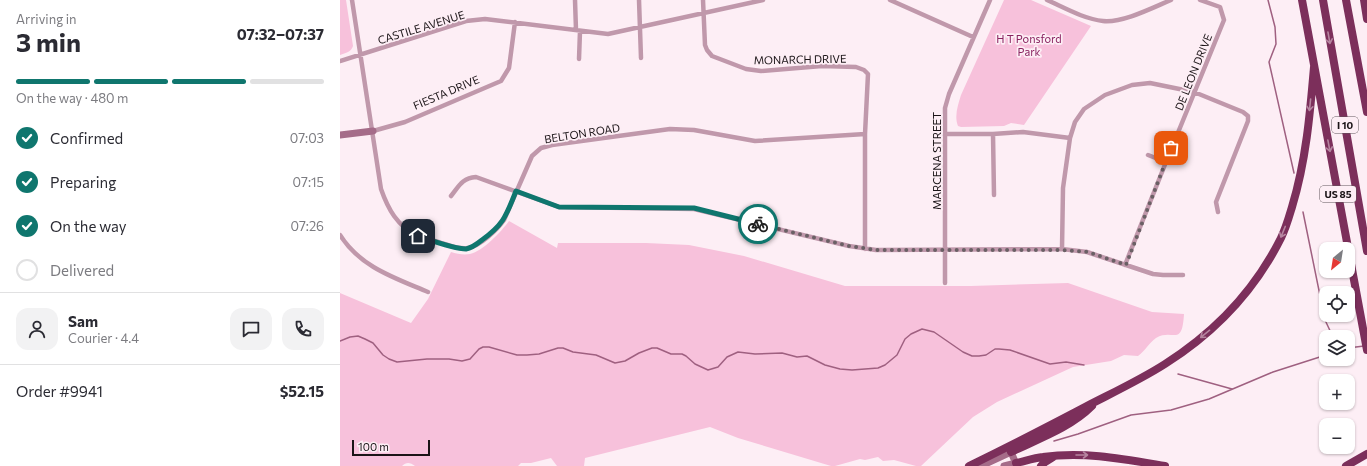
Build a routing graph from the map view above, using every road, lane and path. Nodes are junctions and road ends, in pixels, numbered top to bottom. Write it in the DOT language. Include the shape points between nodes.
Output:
graph roads {
  1 [pos="352,0"];
  2 [pos="575,0"];
  3 [pos="639,0"];
  4 [pos="703,0"];
  5 [pos="763,0"];
  6 [pos="890,0"];
  7 [pos="990,0"];
  8 [pos="1047,0"];
  9 [pos="1171,0"];
  10 [pos="1200,0"];
  11 [pos="1302,0"];
  12 [pos="1322,0"];
  13 [pos="1346,0"];
  14 [pos="1364,0"];
  15 [pos="704,13"];
  16 [pos="1367,19"];
  17 [pos="515,22"];
  18 [pos="639,28"];
  19 [pos="578,30"];
  20 [pos="973,37"];
  21 [pos="360,54"];
  22 [pos="641,58"];
  23 [pos="579,59"];
  24 [pos="340,61"];
  25 [pos="1314,67"];
  26 [pos="1194,92"];
  27 [pos="1367,112"];
  28 [pos="373,131"];
  29 [pos="865,134"];
  30 [pos="945,134"];
  31 [pos="993,134"];
  32 [pos="340,136"];
  33 [pos="1070,138"];
  34 [pos="1148,155"];
  35 [pos="1166,162"];
  36 [pos="516,191"];
  37 [pos="994,195"];
  38 [pos="451,196"];
  39 [pos="1218,212"];
  40 [pos="340,235"];
  41 [pos="865,249"];
  42 [pos="1062,250"];
  43 [pos="945,251"];
  44 [pos="1367,251"];
  45 [pos="1126,265"];
  46 [pos="1183,275"];
  47 [pos="945,283"];
  48 [pos="428,292"];
  49 [pos="1367,350"];
  50 [pos="1098,400"];
  51 [pos="1011,452"];
  52 [pos="1056,456"];
  53 [pos="1365,456"];
  54 [pos="1016,464"];
  55 [pos="970,466"];
  56 [pos="981,466"];
  57 [pos="1004,466"];
  58 [pos="1041,466"];
  59 [pos="1164,466"];
  60 [pos="1346,466"];
  1 -- 21 [label="street, BELTON ROAD"];
  2 -- 19 [label="street"];
  3 -- 18 [label="street"];
  4 -- 15 [label="street, MONARCH DRIVE"];
  5 -- 15 [label="street, CASTILE AVENUE"];
  6 -- 20 [label="street"];
  7 -- 20 [label="street, MARCENA STREET"];
  8 -- 9 [label="street" via="1088,18 1103,21 1123,19"];
  10 -- 26 [label="street, DE LEON DRIVE" via="1220,8 1224,20"];
  11 -- 25 [label="highway, US 85"];
  12 -- 44 [label="highway, I 10, one-way"];
  13 -- 27 [label="highway, I 10"];
  14 -- 16 [label="highway"];
  15 -- 18 [label="street, CASTILE AVENUE"];
  15 -- 29 [label="street, MONARCH DRIVE" via="707,50 712,56 746,69 761,71 822,66 856,67 864,70 868,74"];
  17 -- 19 [label="street, CASTILE AVENUE"];
  17 -- 21 [label="street, CASTILE AVENUE" via="485,19 466,21"];
  17 -- 28 [label="street, FIESTA DRIVE" via="509,68 501,81 406,122"];
  18 -- 19 [label="street, CASTILE AVENUE" via="608,34"];
  18 -- 22 [label="street"];
  19 -- 23 [label="street"];
  20 -- 30 [label="street, MARCENA STREET" via="949,94 945,108"];
  21 -- 24 [label="street, CASTILE AVENUE"];
  21 -- 28 [label="street, BELTON ROAD"];
  25 -- 49 [label="highway, US 85, one-way"];
  25 -- 50 [label="highway, one-way" via="1306,147 1294,200 1281,238 1261,270 1233,308 1198,340 1166,363"];
  26 -- 33 [label="street" via="1150,83 1132,85 1105,95 1084,109 1075,122"];
  26 -- 35 [label="street, DE LEON DRIVE"];
  26 -- 39 [label="street" via="1248,116 1216,202"];
  28 -- 32 [label="main road, FIESTA DRIVE"];
  28 -- 36 [label="street, BELTON ROAD" via="381,189 387,205 400,223 418,236 459,248 473,247 500,226"];
  29 -- 36 [label="street, BELTON ROAD" via="755,141 694,130 670,129 552,145 541,148 532,156"];
  29 -- 41 [label="street, MONARCH DRIVE"];
  30 -- 31 [label="street"];
  30 -- 43 [label="street, MARCENA STREET"];
  31 -- 33 [label="street" via="1023,132"];
  31 -- 37 [label="street"];
  33 -- 42 [label="street" via="1063,188"];
  34 -- 35 [label="street"];
  35 -- 45 [label="street, DE LEON DRIVE"];
  36 -- 38 [label="street" via="476,177 468,177"];
  36 -- 41 [label="street" via="559,207 699,209"];
  40 -- 48 [label="street" via="349,248 367,264"];
  41 -- 43 [label="street"];
  42 -- 43 [label="street"];
  42 -- 45 [label="street" via="1088,252"];
  43 -- 47 [label="street, MARCENA STREET"];
  45 -- 46 [label="street" via="1158,275"];
  50 -- 51 [label="highway" via="1084,414 1067,425"];
  50 -- 55 [label="highway"];
  51 -- 54 [label="main road"];
  51 -- 56 [label="main road"];
  52 -- 54 [label="highway"];
  52 -- 58 [label="highway"];
  52 -- 59 [label="highway, one-way" via="1104,456"];
  53 -- 60 [label="highway"];
  54 -- 57 [label="main road"];
}
